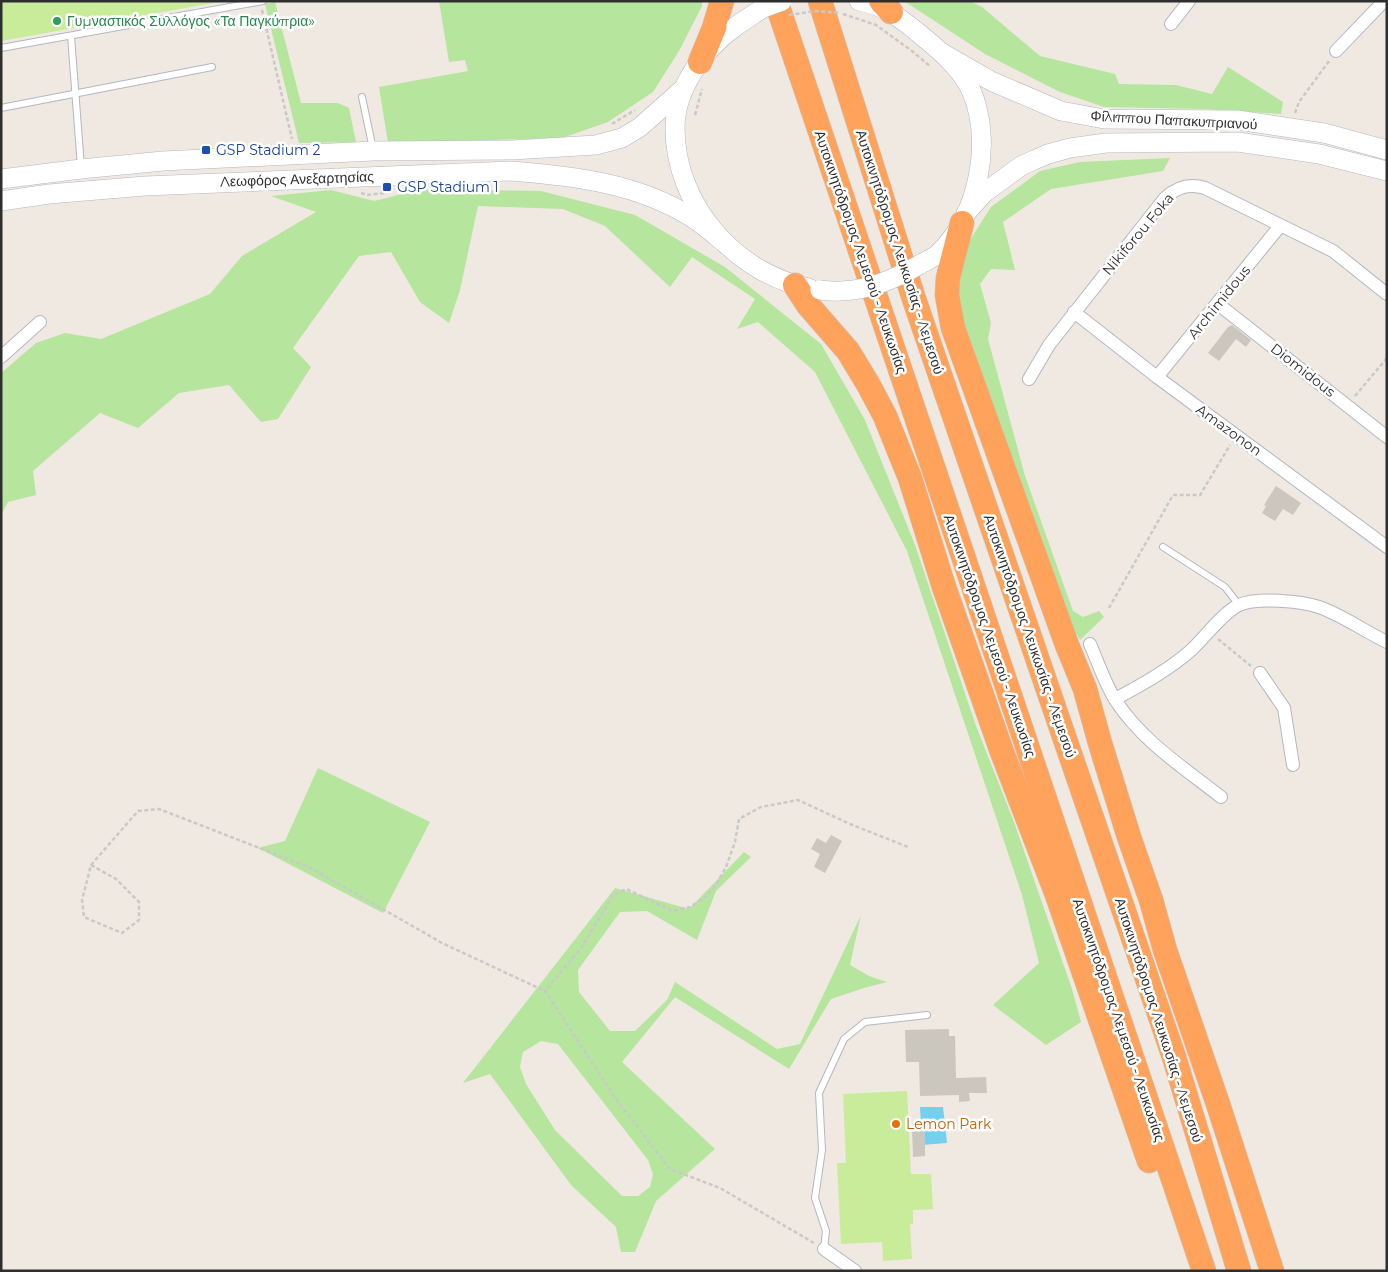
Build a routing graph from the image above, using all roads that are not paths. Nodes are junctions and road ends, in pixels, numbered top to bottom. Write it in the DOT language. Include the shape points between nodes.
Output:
graph roads {
  1 [pos="722,1"];
  2 [pos="820,1"];
  3 [pos="860,1"];
  4 [pos="1189,1"];
  5 [pos="1384,1"];
  6 [pos="261,2"];
  7 [pos="781,6"];
  8 [pos="886,7"];
  9 [pos="1171,24"];
  10 [pos="71,36"];
  11 [pos="1,48"];
  12 [pos="1336,51"];
  13 [pos="937,60"];
  14 [pos="700,62"];
  15 [pos="212,67"];
  16 [pos="693,88"];
  17 [pos="75,93"];
  18 [pos="362,97"];
  19 [pos="1,108"];
  20 [pos="1387,150"];
  21 [pos="373,151"];
  22 [pos="81,169"];
  23 [pos="1387,171"];
  24 [pos="1,179"];
  25 [pos="1,201"];
  26 [pos="964,218"];
  27 [pos="1280,226"];
  28 [pos="727,245"];
  29 [pos="795,285"];
  30 [pos="1387,294"];
  31 [pos="1218,304"];
  32 [pos="1074,312"];
  33 [pos="40,322"];
  34 [pos="1,357"];
  35 [pos="1158,377"];
  36 [pos="1030,379"];
  37 [pos="1387,437"];
  38 [pos="1387,546"];
  39 [pos="1163,547"];
  40 [pos="1239,605"];
  41 [pos="1387,642"];
  42 [pos="1090,644"];
  43 [pos="1067,645"];
  44 [pos="1260,673"];
  45 [pos="1114,699"];
  46 [pos="1293,765"];
  47 [pos="1221,797"];
  48 [pos="1158,972"];
  49 [pos="927,1015"];
  50 [pos="1174,1057"];
  51 [pos="824,1249"];
  52 [pos="855,1271"];
  53 [pos="1188,1271"];
  54 [pos="1204,1271"];
  55 [pos="1239,1271"];
  56 [pos="1262,1271"];
  57 [pos="1272,1271"];
  1 -- 14 [label="highway"];
  2 -- 50 [label="highway, Αυτοκινητόδρομος Λευκωσίας - Λεμεσού" via="917,308"];
  3 -- 8 [label="main road"];
  4 -- 9 [label="street"];
  5 -- 12 [label="street"];
  6 -- 10 [label="lane"];
  7 -- 14 [label="main road, bridge" via="763,8 736,26 714,44"];
  7 -- 54 [label="highway, Αυτοκινητόδρομος Λεμεσού - Λευκωσίας"];
  8 -- 13 [label="main road" via="911,26"];
  10 -- 11 [label="lane"];
  10 -- 17 [label="lane"];
  13 -- 20 [label="main road, Φίλιππου Παπακυπριανού" via="1061,111 1104,119 1237,120 1324,134"];
  13 -- 26 [label="main road" via="957,70 970,88 978,108 981,153 976,190"];
  14 -- 16 [label="main road"];
  15 -- 17 [label="lane"];
  16 -- 21 [label="main road, Λεωφόρος Ανεξαρτησίας" via="622,138 596,145 512,150"];
  16 -- 28 [label="main road" via="675,126 680,167 694,201 713,231"];
  17 -- 19 [label="lane"];
  17 -- 22 [label="lane"];
  18 -- 21 [label="lane"];
  21 -- 22 [label="main road, Λεωφόρος Ανεξαρτησίας" via="163,161"];
  22 -- 24 [label="main road, Λεωφόρος Ανεξαρτησίας"];
  23 -- 26 [label="main road, Φίλιππου Παπακυπριανού" via="1319,154 1238,142 1106,143 1070,148 1028,163 984,193"];
  25 -- 28 [label="main road, Λεωφόρος Ανεξαρτησίας" via="145,186 511,171 567,176 630,190 664,202 692,217"];
  26 -- 29 [label="main road, bridge" via="938,254 874,286 838,292"];
  26 -- 43 [label="highway" via="948,278 947,295 953,328"];
  27 -- 30 [label="street, Nikiforou Foka" via="1333,251"];
  27 -- 31 [label="street, Archimidous"];
  27 -- 32 [label="street, Nikiforou Foka" via="1206,188 1190,185 1177,188 1165,198"];
  28 -- 29 [label="main road" via="769,275"];
  29 -- 53 [label="highway" via="848,351 868,384 910,478 944,587 1057,895"];
  31 -- 35 [label="street, Archimidous"];
  31 -- 37 [label="street, Diomidous"];
  32 -- 35 [label="street, Amazonon"];
  32 -- 36 [label="street, Nikiforou Foka" via="1044,352"];
  33 -- 34 [label="street"];
  35 -- 38 [label="street, Amazonon"];
  39 -- 40 [label="lane" via="1224,587"];
  40 -- 41 [label="street" via="1282,601 1307,604 1330,612"];
  40 -- 45 [label="street" via="1176,662"];
  42 -- 45 [label="street"];
  43 -- 48 [label="highway" via="1116,840"];
  43 -- 57 [label="highway" via="1085,689 1165,950"];
  44 -- 46 [label="street" via="1284,708"];
  45 -- 47 [label="street" via="1136,728"];
  48 -- 50 [label="highway"];
  48 -- 56 [label="highway"];
  49 -- 51 [label="lane" via="865,1022 844,1039 819,1093 822,1150 815,1198 826,1231"];
  50 -- 55 [label="highway, Αυτοκινητόδρομος Λευκωσίας - Λεμεσού"];
  51 -- 52 [label="street"];
}
